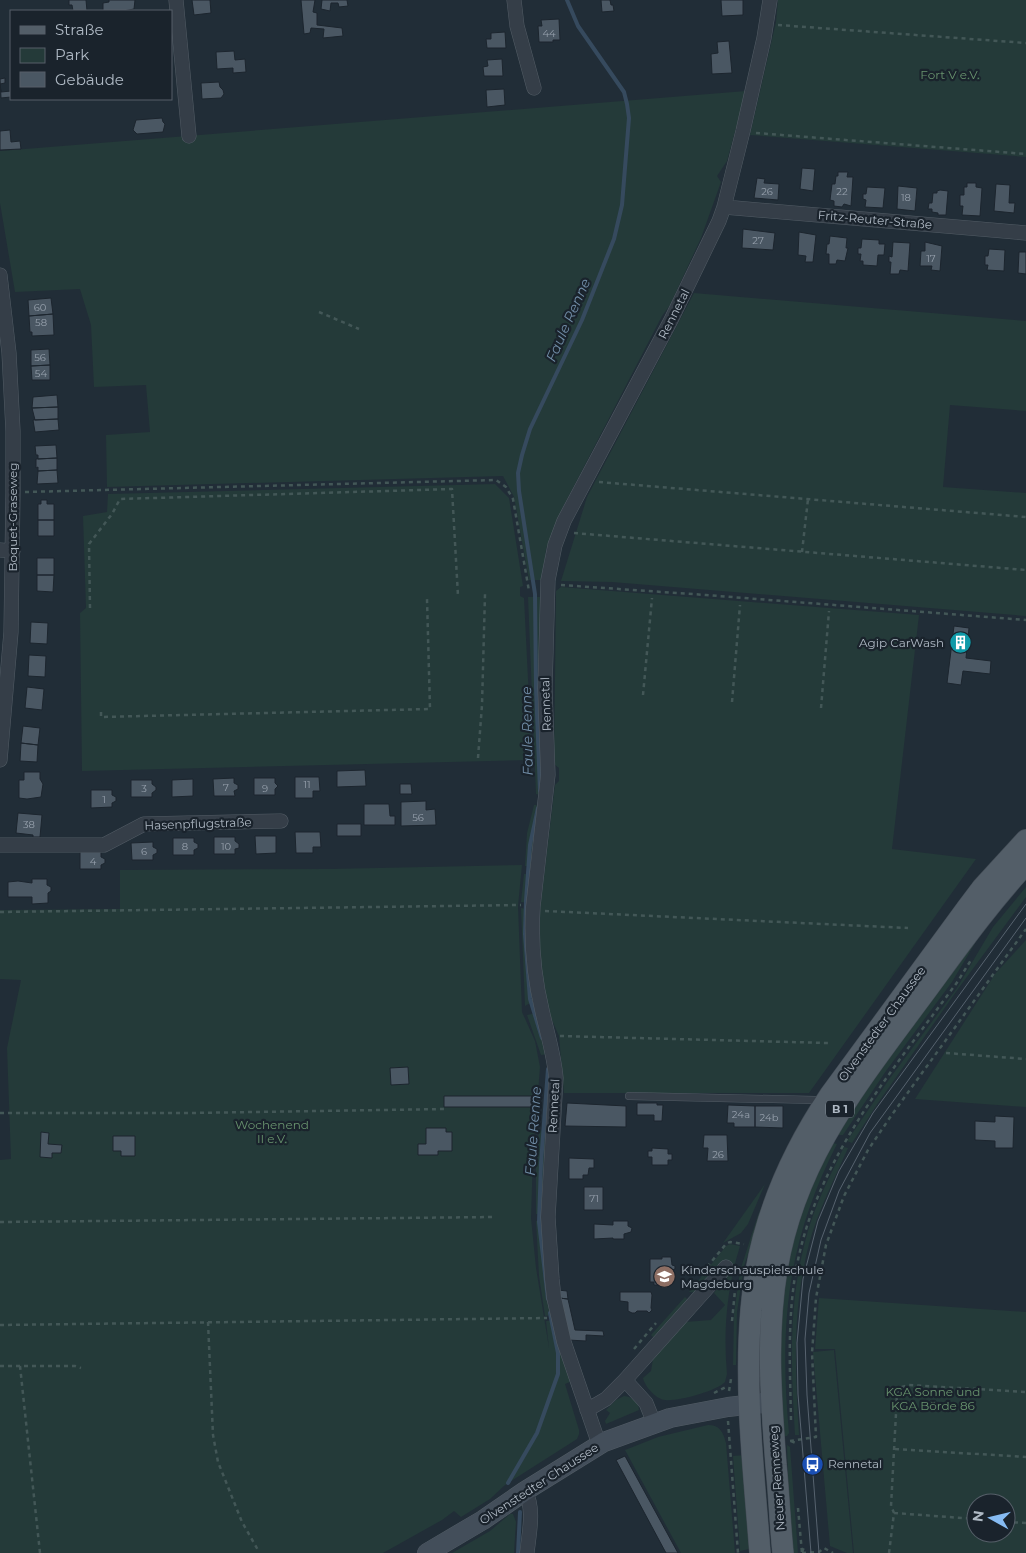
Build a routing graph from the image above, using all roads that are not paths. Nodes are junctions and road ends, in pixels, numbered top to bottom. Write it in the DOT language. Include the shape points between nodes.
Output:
graph roads {
  1 [pos="176,0"];
  2 [pos="514,0"];
  3 [pos="770,0"];
  4 [pos="534,88"];
  5 [pos="189,136"];
  6 [pos="724,207"];
  7 [pos="1026,233"];
  8 [pos="0,275"];
  9 [pos="4,353"];
  10 [pos="6,551"];
  11 [pos="0,760"];
  12 [pos="281,821"];
  13 [pos="1026,840"];
  14 [pos="0,846"];
  15 [pos="1026,864"];
  16 [pos="629,1096"];
  17 [pos="822,1106"];
  18 [pos="726,1267"];
  19 [pos="625,1380"];
  20 [pos="772,1403"];
  21 [pos="750,1404"];
  22 [pos="587,1410"];
  23 [pos="654,1423"];
  24 [pos="599,1444"];
  25 [pos="525,1491"];
  26 [pos="427,1553"];
  27 [pos="528,1553"];
  28 [pos="760,1553"];
  29 [pos="783,1553"];
  1 -- 5 [label="street"];
  2 -- 4 [label="street" via="517,26"];
  3 -- 6 [label="street, Rennetal"];
  6 -- 7 [label="street, Fritz-Reuter-Straße"];
  6 -- 22 [label="street, Rennetal" via="671,320 564,521 552,557 548,591 545,688 548,774 533,907 533,946 541,1009 556,1078 548,1217 552,1279 564,1342"];
  8 -- 9 [label="street, Boquet-Graseweg"];
  9 -- 10 [label="street, Boquet-Graseweg" via="12,431 13,492"];
  10 -- 11 [label="street, Boquet-Graseweg" via="10,659"];
  12 -- 14 [label="street, Hasenpflugstraße" via="144,824 104,845"];
  13 -- 17 [label="main road, Olvenstedter Chaussee / B 1" via="982,888"];
  15 -- 20 [label="main road, Olvenstedter Chaussee / B 1" via="983,913 910,1012 843,1106 814,1154 789,1217 777,1267 771,1315"];
  16 -- 17 [label="lane" via="815,1100"];
  17 -- 21 [label="main road, Olvenstedter Chaussee / B 1" via="790,1164 761,1247 751,1310"];
  18 -- 19 [label="street"];
  19 -- 22 [label="street" via="606,1399"];
  19 -- 23 [label="street" via="646,1403"];
  20 -- 21 [label="street, Olvenstedter Chaussee"];
  20 -- 29 [label="main road, Neuer Renneweg / B 1"];
  21 -- 23 [label="street, Olvenstedter Chaussee" via="694,1412"];
  21 -- 28 [label="main road, Neuer Renneweg / B 1"];
  22 -- 24 [label="street, Rennetal"];
  23 -- 24 [label="street, Olvenstedter Chaussee"];
  24 -- 25 [label="street, Olvenstedter Chaussee"];
  25 -- 26 [label="street, Olvenstedter Chaussee"];
  25 -- 27 [label="street" via="531,1509"];
}
